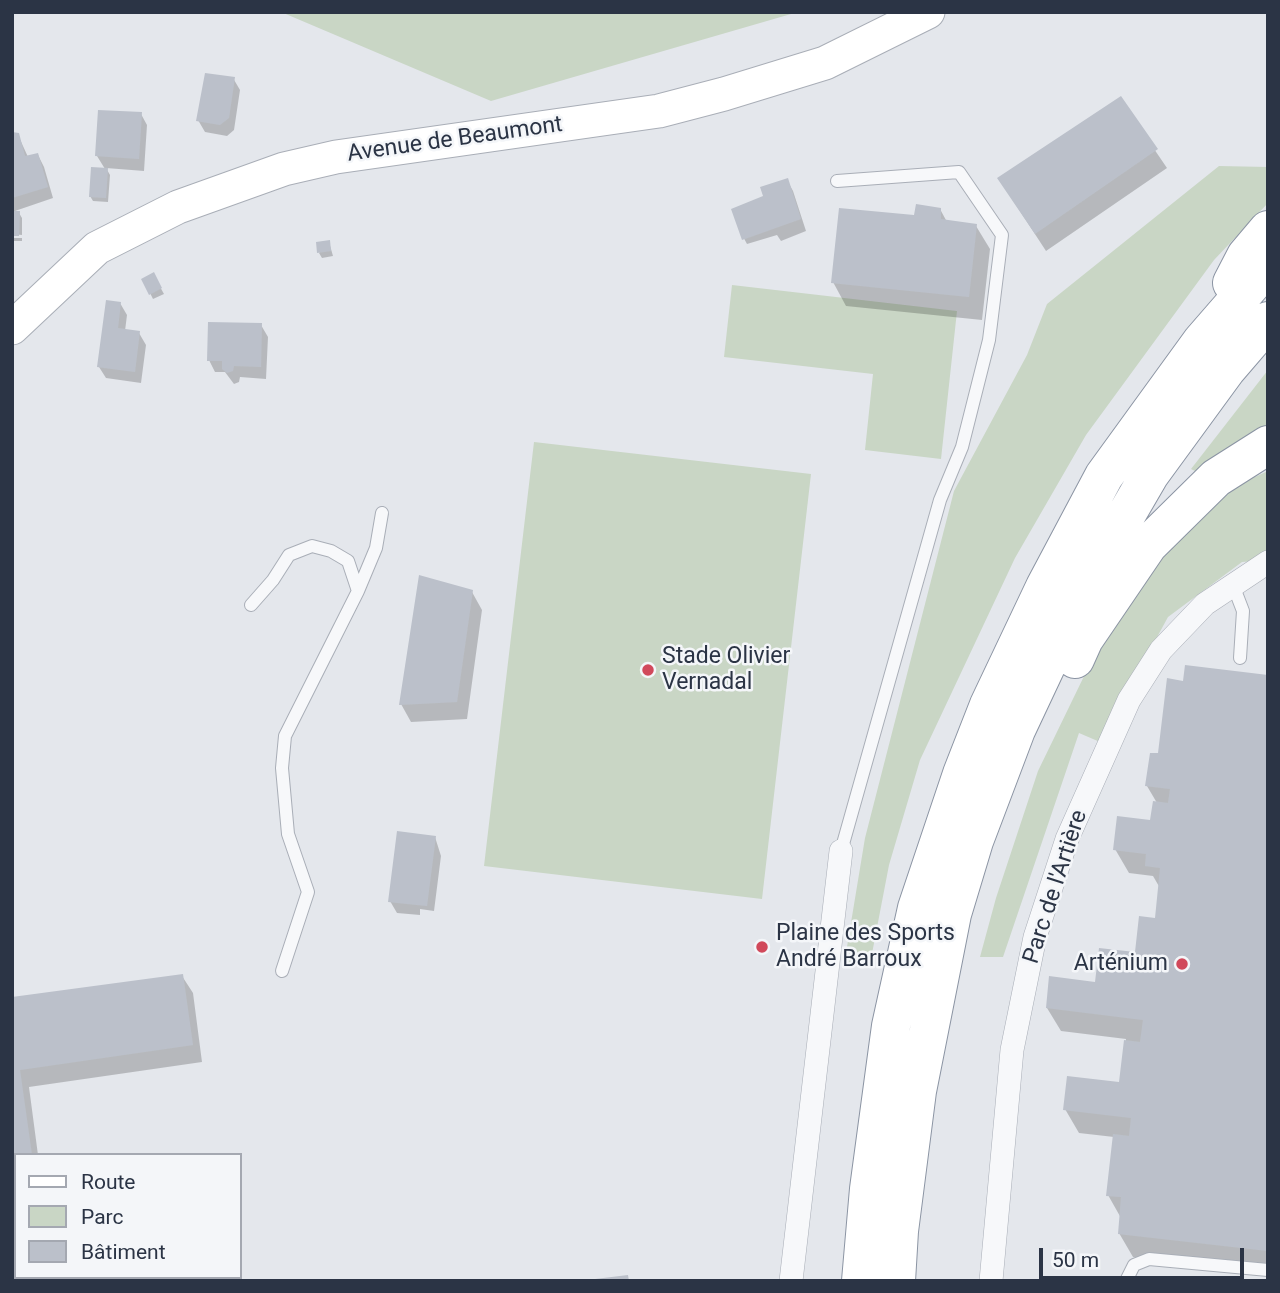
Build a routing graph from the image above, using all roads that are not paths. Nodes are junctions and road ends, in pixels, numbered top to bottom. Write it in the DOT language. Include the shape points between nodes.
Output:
graph roads {
  1 [pos="928,12"];
  2 [pos="837,181"];
  3 [pos="1268,230"];
  4 [pos="1268,265"];
  5 [pos="1268,321"];
  6 [pos="12,328"];
  7 [pos="1202,341"];
  8 [pos="1268,445"];
  9 [pos="383,513"];
  10 [pos="1268,562"];
  11 [pos="1233,585"];
  12 [pos="358,591"];
  13 [pos="251,605"];
  14 [pos="1240,658"];
  15 [pos="841,851"];
  16 [pos="952,915"];
  17 [pos="282,971"];
  18 [pos="891,1027"];
  19 [pos="1268,1270"];
  20 [pos="791,1281"];
  21 [pos="834,1281"];
  22 [pos="861,1281"];
  23 [pos="896,1281"];
  24 [pos="991,1281"];
  25 [pos="1126,1281"];
  1 -- 6 [label="main road, Avenue de Beaumont" via="825,63 659,111 336,157 284,169 178,207 97,248"];
  2 -- 15 [label="lane" via="959,172 1002,235 989,340 962,447 940,500"];
  3 -- 7 [label="highway" via="1246,256"];
  4 -- 7 [label="highway"];
  5 -- 16 [label="highway" via="1150,474 1079,596 1016,730"];
  7 -- 18 [label="highway" via="1104,476 989,705 917,908"];
  8 -- 16 [label="highway" via="1216,478 1148,545 1084,639 1012,803 983,895"];
  9 -- 12 [label="lane" via="376,548"];
  10 -- 11 [label="street, Parc de l'Artière"];
  11 -- 14 [label="lane" via="1243,611"];
  11 -- 24 [label="street, Parc de l'Artière" via="1205,604 1161,650 1129,700 1067,839 1035,937 1012,1050"];
  12 -- 13 [label="lane" via="348,561 312,546 289,555"];
  12 -- 17 [label="lane" via="285,736 282,768 288,834 308,892"];
  15 -- 20 [label="street"];
  16 -- 23 [label="highway" via="917,1091"];
  18 -- 21 [label="highway" via="864,1049"];
  18 -- 22 [label="highway"];
  19 -- 25 [label="lane" via="1149,1259 1134,1265"];
}
